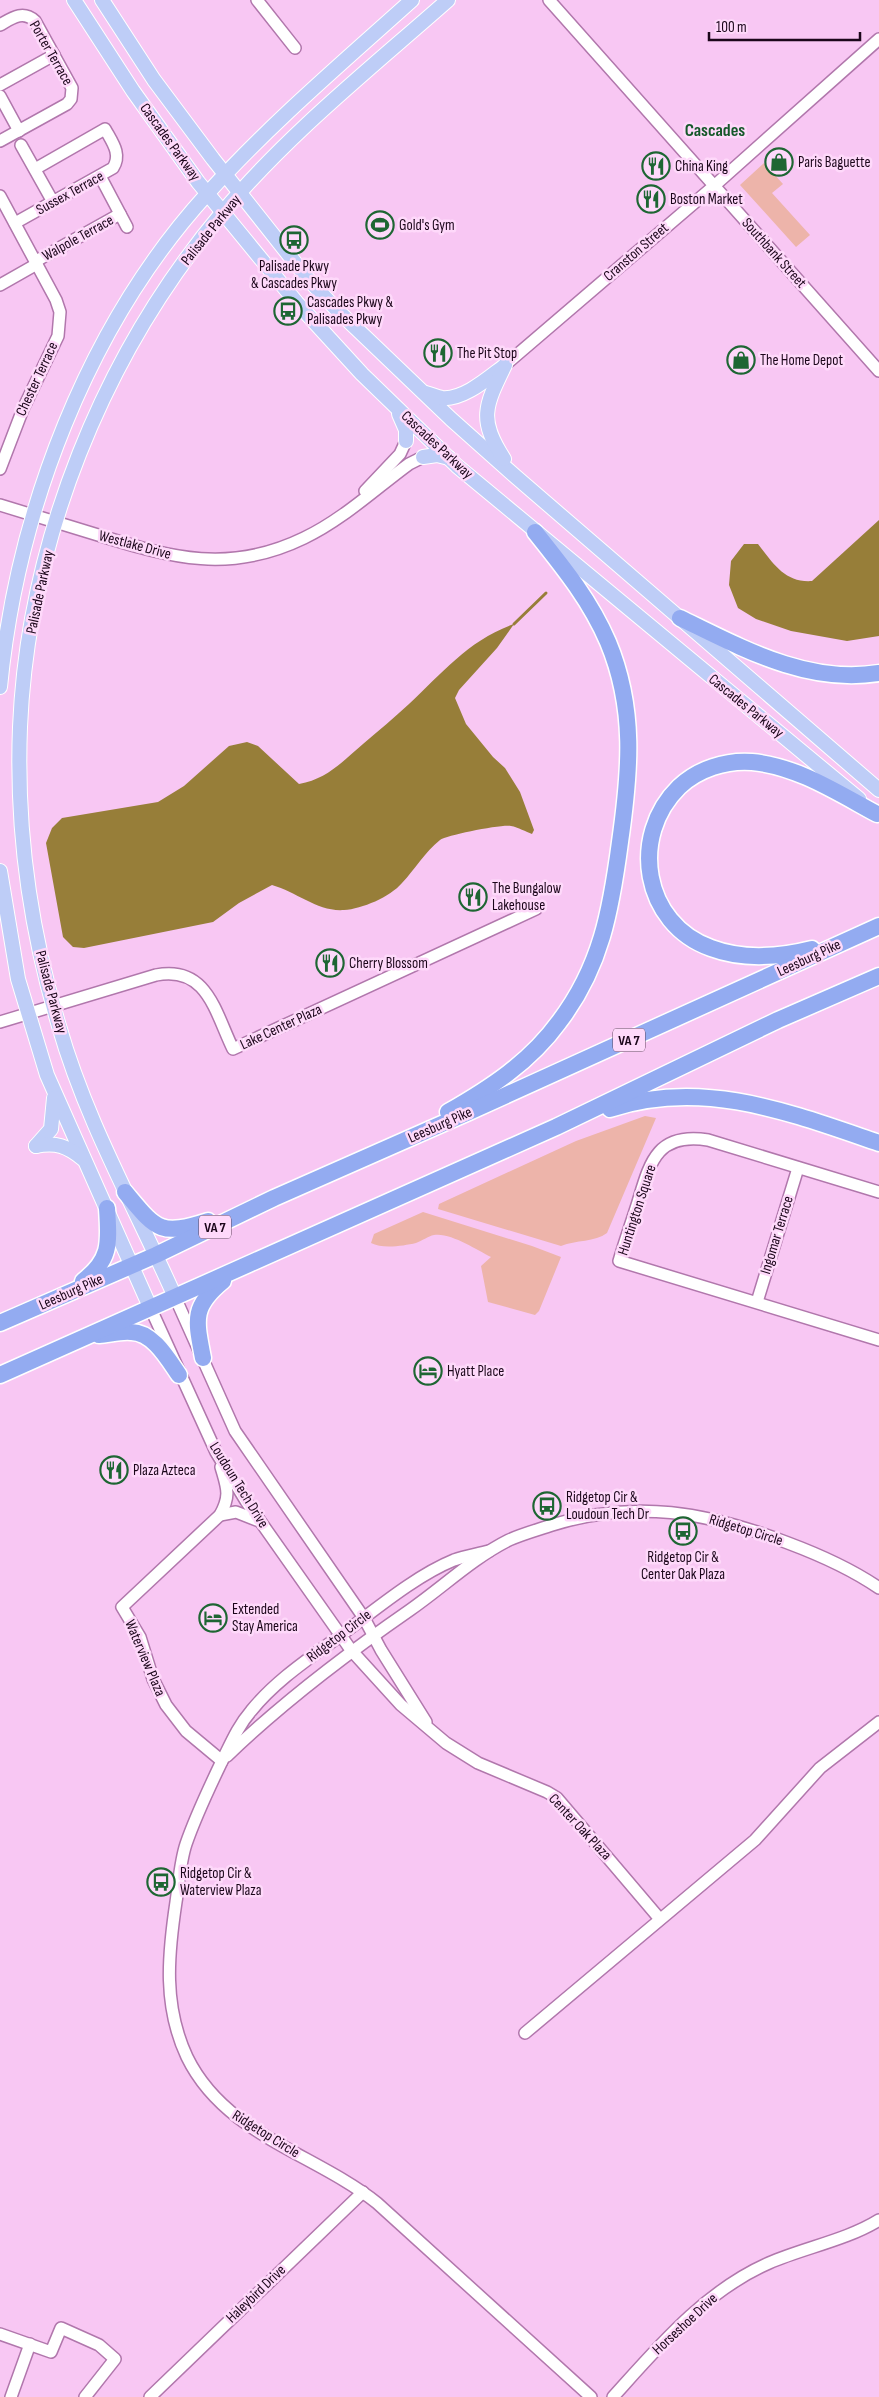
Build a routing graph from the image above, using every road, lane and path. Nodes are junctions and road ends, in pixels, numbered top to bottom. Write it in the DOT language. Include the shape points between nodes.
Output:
graph roads {
  1 [pos="74,0"];
  2 [pos="102,0"];
  3 [pos="257,0"];
  4 [pos="412,0"];
  5 [pos="448,0"];
  6 [pos="549,0"];
  7 [pos="0,25"];
  8 [pos="879,39"];
  9 [pos="294,48"];
  10 [pos="54,55"];
  11 [pos="0,85"];
  12 [pos="0,96"];
  13 [pos="19,131"];
  14 [pos="0,141"];
  15 [pos="21,144"];
  16 [pos="35,169"];
  17 [pos="225,175"];
  18 [pos="100,176"];
  19 [pos="714,186"];
  20 [pos="207,193"];
  21 [pos="240,194"];
  22 [pos="0,196"];
  23 [pos="53,202"];
  24 [pos="4,211"];
  25 [pos="223,212"];
  26 [pos="120,214"];
  27 [pos="15,223"];
  28 [pos="127,227"];
  29 [pos="36,263"];
  30 [pos="0,285"];
  31 [pos="506,366"];
  32 [pos="879,371"];
  33 [pos="422,392"];
  34 [pos="396,407"];
  35 [pos="406,442"];
  36 [pos="423,457"];
  37 [pos="450,459"];
  38 [pos="0,469"];
  39 [pos="515,476"];
  40 [pos="0,505"];
  41 [pos="353,505"];
  42 [pos="33,514"];
  43 [pos="56,522"];
  44 [pos="535,532"];
  45 [pos="680,618"];
  46 [pos="879,673"];
  47 [pos="0,687"];
  48 [pos="879,790"];
  49 [pos="878,814"];
  50 [pos="0,871"];
  51 [pos="536,909"];
  52 [pos="874,928"];
  53 [pos="879,976"];
  54 [pos="53,1005"];
  55 [pos="28,1013"];
  56 [pos="0,1022"];
  57 [pos="54,1092"];
  58 [pos="556,1127"];
  59 [pos="879,1143"];
  60 [pos="379,1152"];
  61 [pos="84,1160"];
  62 [pos="798,1168"];
  63 [pos="125,1192"];
  64 [pos="879,1192"];
  65 [pos="274,1198"];
  66 [pos="108,1208"];
  67 [pos="156,1255"];
  68 [pos="133,1264"];
  69 [pos="237,1270"];
  70 [pos="65,1294"];
  71 [pos="175,1297"];
  72 [pos="757,1302"];
  73 [pos="150,1307"];
  74 [pos="0,1323"];
  75 [pos="87,1336"];
  76 [pos="879,1340"];
  77 [pos="203,1358"];
  78 [pos="180,1375"];
  79 [pos="0,1376"];
  80 [pos="216,1452"];
  81 [pos="220,1515"];
  82 [pos="262,1523"];
  83 [pos="489,1551"];
  84 [pos="879,1588"];
  85 [pos="364,1618"];
  86 [pos="341,1635"];
  87 [pos="373,1635"];
  88 [pos="351,1650"];
  89 [pos="879,1722"];
  90 [pos="431,1730"];
  91 [pos="222,1761"];
  92 [pos="659,1918"];
  93 [pos="525,2033"];
  94 [pos="363,2192"];
  95 [pos="879,2220"];
  96 [pos="0,2334"];
  97 [pos="30,2344"];
  98 [pos="10,2397"];
  99 [pos="85,2397"];
  100 [pos="150,2397"];
  101 [pos="591,2397"];
  102 [pos="613,2397"];
  1 -- 20 [label="main road, Cascades Parkway" via="133,92"];
  2 -- 17 [label="main road, Cascades Parkway" via="154,80"];
  3 -- 9 [label="street"];
  4 -- 17 [label="main road, Palisade Parkway"];
  5 -- 21 [label="main road, Palisade Parkway" via="302,130"];
  6 -- 19 [label="street, Southbank Street"];
  7 -- 10 [label="street, Porter Terrace" via="18,15 31,17"];
  8 -- 19 [label="street, Cranston Street"];
  10 -- 11 [label="street"];
  10 -- 13 [label="street, Porter Terrace" via="72,88 71,100"];
  12 -- 13 [label="street"];
  13 -- 14 [label="street, Porter Terrace"];
  15 -- 16 [label="street"];
  16 -- 18 [label="street, Sussex Terrace" via="104,129 116,150 117,162"];
  16 -- 23 [label="street"];
  17 -- 20 [label="main road, Palisade Parkway"];
  17 -- 21 [label="main road, Cascades Parkway"];
  18 -- 23 [label="street, Sussex Terrace"];
  18 -- 26 [label="street, Walpole Terrace"];
  19 -- 31 [label="street, Cranston Street"];
  19 -- 32 [label="street, Southbank Street"];
  20 -- 25 [label="main road, Cascades Parkway"];
  20 -- 42 [label="main road, Palisade Parkway" via="146,273 103,345 63,428"];
  21 -- 25 [label="main road, Palisade Parkway"];
  21 -- 33 [label="main road, Cascades Parkway" via="332,304"];
  22 -- 24 [label="street, Chester Terrace"];
  23 -- 27 [label="street, Sussex Terrace"];
  24 -- 27 [label="street, Chester Terrace"];
  25 -- 34 [label="main road, Cascades Parkway" via="297,303"];
  25 -- 43 [label="main road, Palisade Parkway" via="175,276 126,356 87,435"];
  26 -- 28 [label="street, Walpole Terrace"];
  26 -- 29 [label="street, Walpole Terrace"];
  27 -- 29 [label="street, Chester Terrace"];
  29 -- 30 [label="street, Walpole Terrace"];
  29 -- 38 [label="street, Chester Terrace" via="56,300 60,324 58,336 26,402"];
  31 -- 33 [label="main road" via="452,397 442,398"];
  31 -- 39 [label="main road" via="493,391 486,419 495,445"];
  33 -- 39 [label="main road, Cascades Parkway"];
  34 -- 35 [label="main road" via="406,430"];
  34 -- 37 [label="main road, Cascades Parkway"];
  35 -- 41 [label="street, Westlake Drive" via="400,454"];
  36 -- 37 [label="main road" via="437,455"];
  36 -- 41 [label="street, Westlake Drive"];
  37 -- 44 [label="main road, Cascades Parkway"];
  39 -- 45 [label="main road, Cascades Parkway"];
  40 -- 42 [label="street, Westlake Drive"];
  41 -- 43 [label="street, Westlake Drive" via="325,526 292,544 270,552 227,559 205,560 162,554"];
  42 -- 43 [label="street, Westlake Drive"];
  42 -- 47 [label="main road, Palisade Parkway" via="7,626"];
  43 -- 54 [label="main road, Palisade Parkway" via="32,624 21,711 20,763 25,860 41,959"];
  44 -- 49 [label="main road, Cascades Parkway"];
  44 -- 60 [label="highway" via="570,575 597,619 614,659 624,697 629,764 612,903 606,927 594,962 573,1003 526,1059 483,1092"];
  45 -- 46 [label="highway" via="774,661 852,676"];
  45 -- 48 [label="main road, Cascades Parkway"];
  49 -- 52 [label="highway" via="798,773 767,764 730,763 702,772 670,796 658,815 649,847 650,876 660,903 682,930 710,948 741,955 779,956"];
  50 -- 55 [label="main road, Palisade Parkway" via="18,980"];
  51 -- 54 [label="street, Lake Center Plaza" via="233,1049 203,987 187,975 156,975"];
  52 -- 60 [label="highway, Leesburg Pike / VA 7"];
  53 -- 58 [label="highway" via="778,1020"];
  54 -- 55 [label="street"];
  54 -- 63 [label="main road, Palisade Parkway" via="79,1088"];
  55 -- 56 [label="street"];
  55 -- 57 [label="main road, Palisade Parkway"];
  57 -- 61 [label="main road, Palisade Parkway"];
  57 -- 61 [label="main road" via="53,1124 36,1146 61,1145"];
  58 -- 59 [label="highway" via="623,1105 655,1099 700,1097 770,1107"];
  58 -- 69 [label="highway"];
  60 -- 65 [label="highway, Leesburg Pike / VA 7"];
  61 -- 66 [label="main road, Palisade Parkway"];
  62 -- 64 [label="street, Huntington Square"];
  62 -- 72 [label="street, Ingomar Terrace"];
  62 -- 72 [label="street, Huntington Square" via="708,1140 694,1138 662,1148 650,1164 619,1261"];
  63 -- 65 [label="highway" via="147,1219 174,1230"];
  63 -- 67 [label="main road, Palisade Parkway"];
  65 -- 67 [label="highway, Leesburg Pike / VA 7"];
  66 -- 68 [label="main road, Palisade Parkway"];
  66 -- 70 [label="highway" via="109,1246 102,1262 96,1271"];
  67 -- 68 [label="highway, Leesburg Pike / VA 7"];
  67 -- 71 [label="main road, Palisade Parkway"];
  68 -- 70 [label="highway, Leesburg Pike / VA 7"];
  68 -- 73 [label="main road, Palisade Parkway"];
  69 -- 71 [label="highway"];
  69 -- 77 [label="highway" via="212,1290 198,1310 196,1326"];
  70 -- 74 [label="highway, Leesburg Pike / VA 7"];
  71 -- 73 [label="highway"];
  71 -- 77 [label="street, Loudoun Tech Drive"];
  72 -- 76 [label="street, Huntington Square"];
  73 -- 75 [label="highway"];
  73 -- 78 [label="street, Loudoun Tech Drive"];
  75 -- 78 [label="highway" via="132,1332 144,1335 161,1350"];
  75 -- 79 [label="highway"];
  77 -- 85 [label="street, Loudoun Tech Drive" via="235,1431"];
  78 -- 80 [label="street, Loudoun Tech Drive"];
  80 -- 81 [label="street" via="228,1494"];
  80 -- 82 [label="street, Loudoun Tech Drive"];
  81 -- 82 [label="street" via="241,1513"];
  81 -- 91 [label="street, Waterview Plaza" via="122,1607 140,1637 153,1679 166,1705 186,1731"];
  82 -- 86 [label="street, Loudoun Tech Drive"];
  83 -- 84 [label="street, Ridgetop Circle" via="529,1532 596,1513 644,1511 718,1520 762,1533 842,1565"];
  83 -- 85 [label="street, Ridgetop Circle" via="454,1560"];
  83 -- 87 [label="street, Ridgetop Circle"];
  85 -- 86 [label="street, Ridgetop Circle"];
  85 -- 87 [label="street, Loudoun Tech Drive"];
  86 -- 88 [label="street, Loudoun Tech Drive"];
  86 -- 91 [label="street, Ridgetop Circle" via="278,1684 258,1704 233,1736"];
  87 -- 88 [label="street, Ridgetop Circle"];
  87 -- 90 [label="street, Center Oak Plaza"];
  88 -- 90 [label="street, Center Oak Plaza" via="401,1705"];
  88 -- 91 [label="street, Ridgetop Circle" via="267,1718"];
  89 -- 92 [label="street" via="820,1768 755,1840"];
  90 -- 92 [label="street, Center Oak Plaza" via="462,1754 556,1798"];
  91 -- 94 [label="street, Ridgetop Circle" via="185,1847 178,1885 168,1976 176,2027 198,2074 230,2113 265,2137"];
  92 -- 93 [label="street"];
  94 -- 100 [label="street, Haleybird Drive"];
  94 -- 101 [label="street, Ridgetop Circle"];
  95 -- 102 [label="street, Horseshoe Drive" via="767,2264 722,2290 673,2332"];
  96 -- 97 [label="street"];
  97 -- 98 [label="street"];
  97 -- 99 [label="street" via="51,2352 61,2328 99,2345 115,2359"];
}
